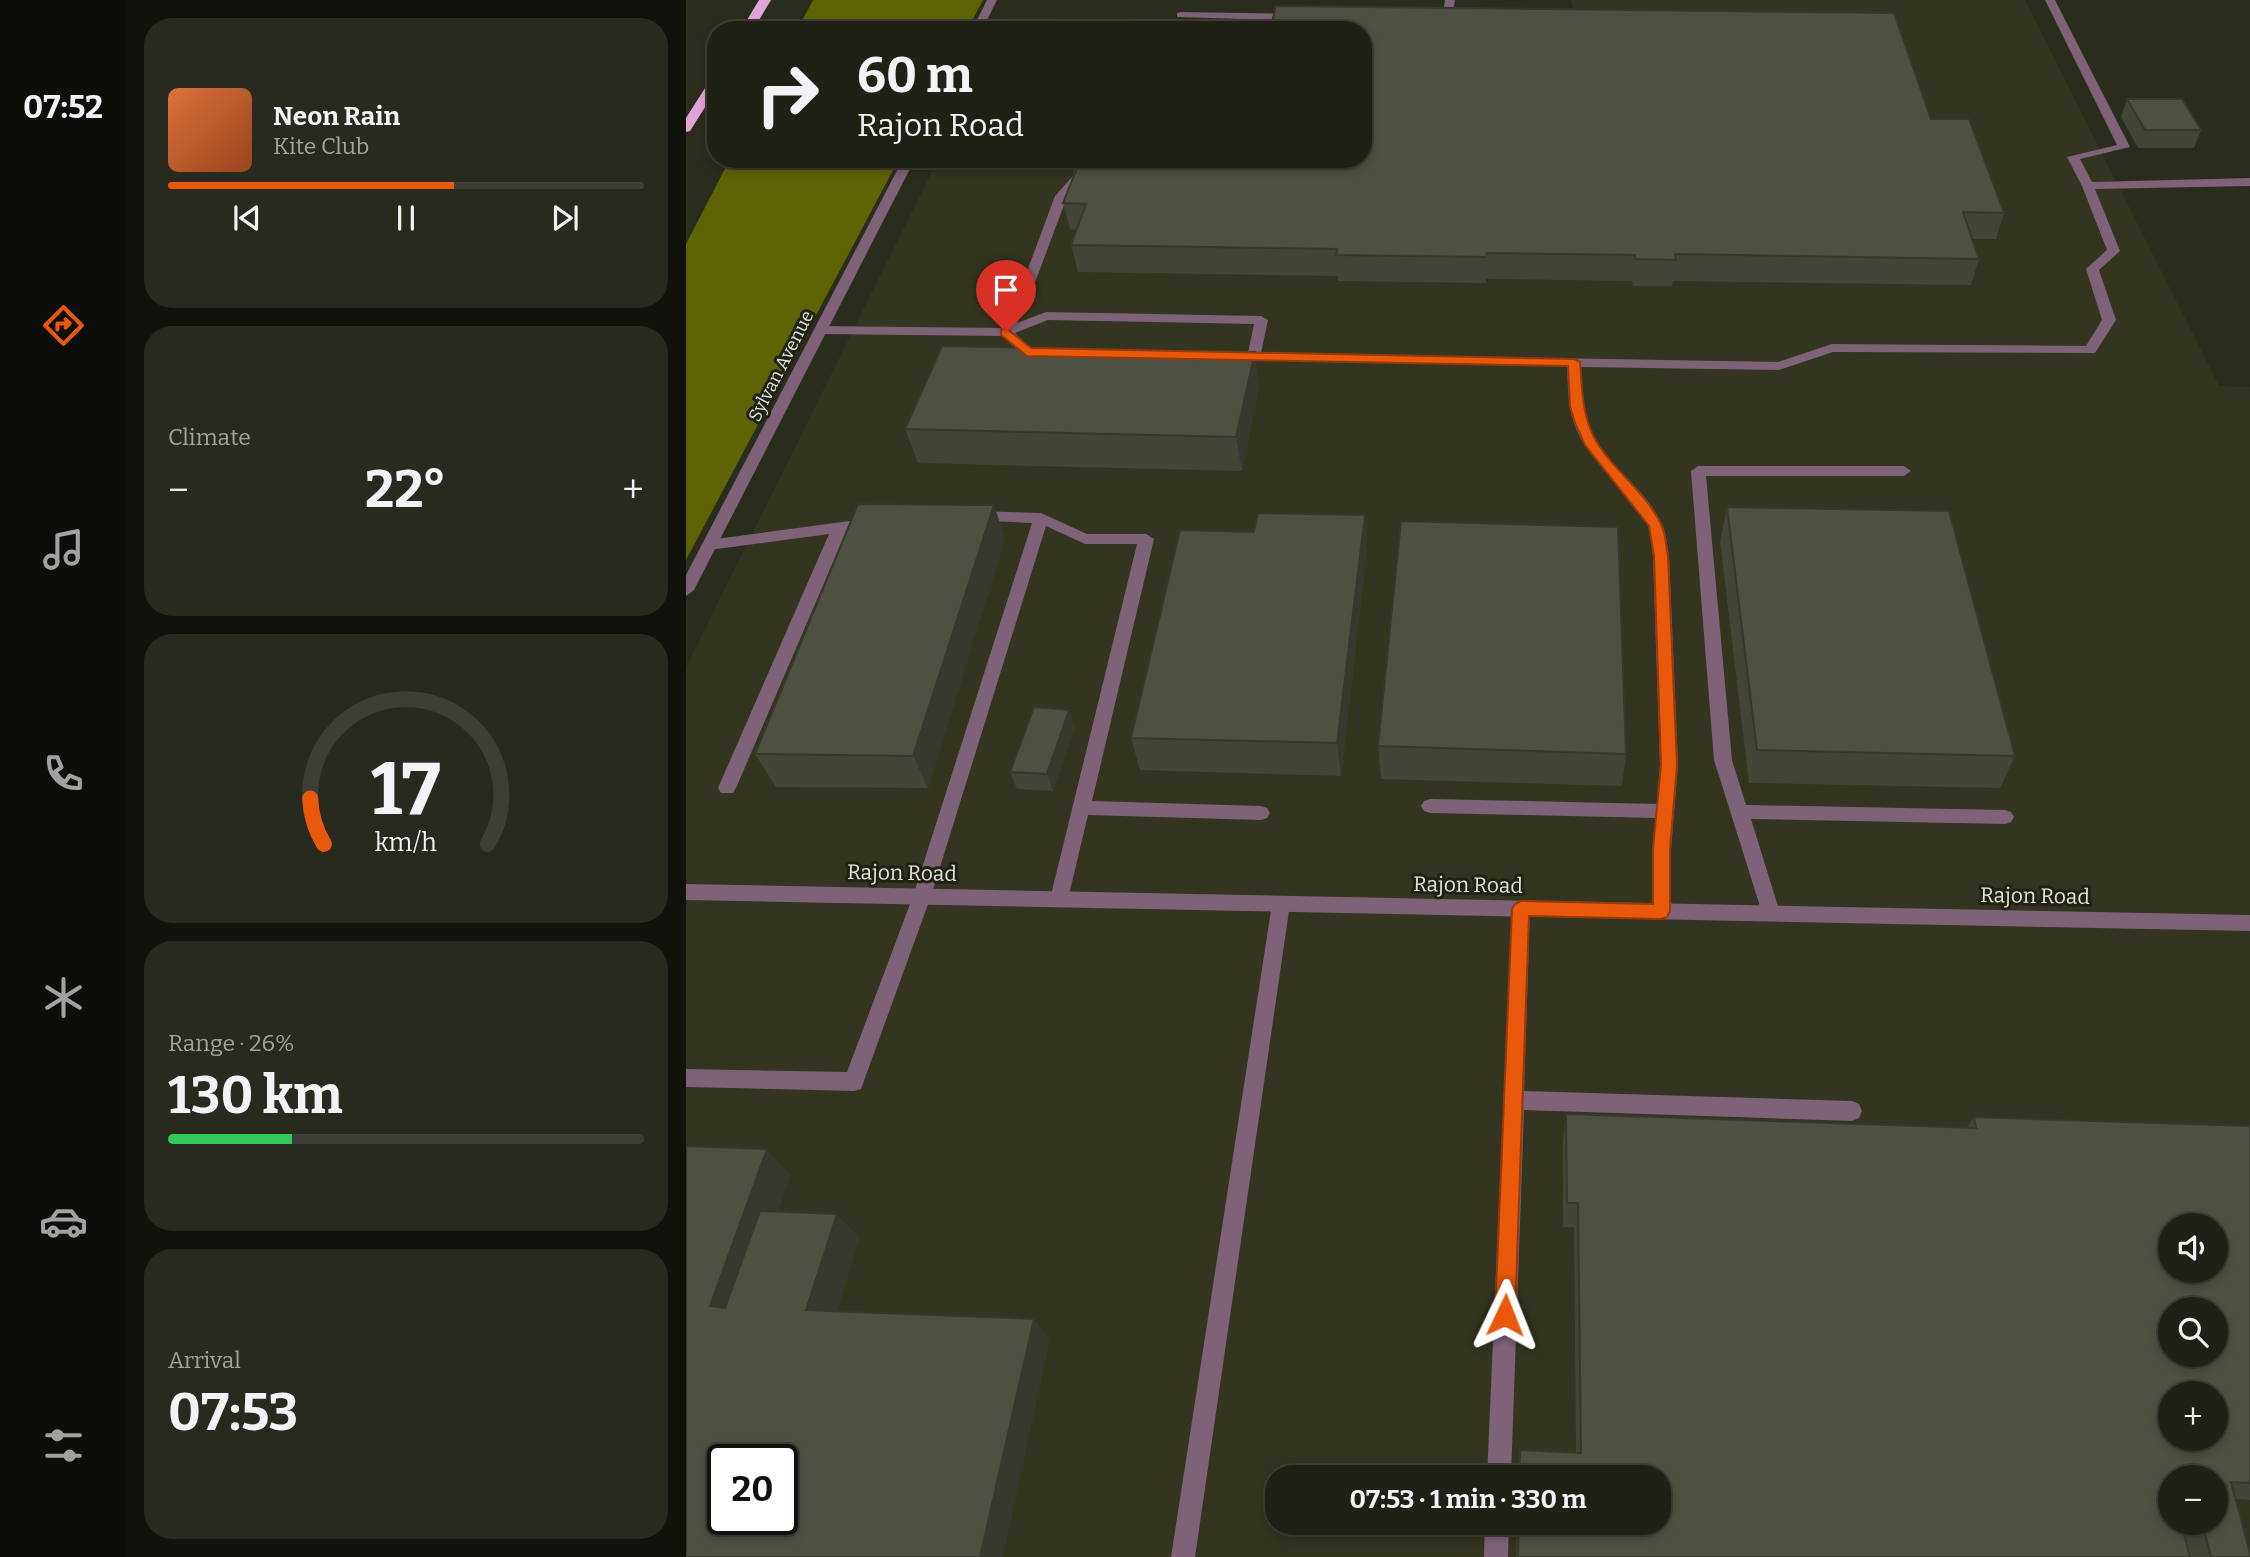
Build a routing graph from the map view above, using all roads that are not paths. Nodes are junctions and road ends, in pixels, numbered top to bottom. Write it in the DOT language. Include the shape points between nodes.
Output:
graph roads {
  1 [pos="765,0"];
  2 [pos="992,0"];
  3 [pos="1186,0"];
  4 [pos="1450,0"];
  5 [pos="2050,0"];
  6 [pos="1181,15"];
  7 [pos="1248,16"];
  8 [pos="1315,17"];
  9 [pos="1422,18"];
  10 [pos="752,21"];
  11 [pos="981,21"];
  12 [pos="1179,21"];
  13 [pos="1247,21"];
  14 [pos="707,94"];
  15 [pos="686,128"];
  16 [pos="904,168"];
  17 [pos="1082,168"];
  18 [pos="2250,182"];
  19 [pos="2088,186"];
  20 [pos="821,330"];
  21 [pos="1006,332"];
  22 [pos="1054,353"];
  23 [pos="1227,356"];
  24 [pos="1254,357"];
  25 [pos="1574,362"];
  26 [pos="1904,471"];
  27 [pos="962,515"];
  28 [pos="1041,518"];
  29 [pos="894,520"];
  30 [pos="840,527"];
  31 [pos="709,545"];
  32 [pos="686,590"];
  33 [pos="727,788"];
  34 [pos="1430,806"];
  35 [pos="1081,808"];
  36 [pos="1664,811"];
  37 [pos="1739,812"];
  38 [pos="1261,813"];
  39 [pos="2005,817"];
  40 [pos="686,892"];
  41 [pos="922,896"];
  42 [pos="1059,899"];
  43 [pos="1281,904"];
  44 [pos="1521,909"];
  45 [pos="1661,911"];
  46 [pos="1771,913"];
  47 [pos="2250,923"];
  48 [pos="686,1078"];
  49 [pos="1514,1100"];
  50 [pos="1852,1111"];
  51 [pos="1499,1465"];
  52 [pos="1497,1535"];
  53 [pos="1183,1557"];
  54 [pos="1496,1557"];
  1 -- 10 [label="highway"];
  2 -- 11 [label="street"];
  3 -- 6 [label="street"];
  4 -- 9 [label="street" via="1448,14"];
  5 -- 19 [label="street" via="2124,147 2073,157"];
  6 -- 7 [label="street"];
  6 -- 12 [label="street"];
  7 -- 8 [label="street"];
  7 -- 13 [label="street"];
  14 -- 15 [label="highway"];
  16 -- 20 [label="street, Sylvan Avenue"];
  17 -- 21 [label="street" via="1061,196"];
  18 -- 19 [label="street"];
  19 -- 25 [label="street" via="2114,251 2092,269 2109,320 2090,350 1832,348 1779,366"];
  20 -- 21 [label="street"];
  20 -- 31 [label="street, Sylvan Avenue"];
  21 -- 22 [label="street" via="1027,352"];
  21 -- 24 [label="street" via="1046,316 1261,320"];
  23 -- 24 [label="street"];
  24 -- 25 [label="street"];
  25 -- 36 [label="street" via="1577,406 1590,442 1655,526 1661,556 1669,752"];
  26 -- 37 [label="street" via="1698,471 1723,760"];
  27 -- 28 [label="street"];
  28 -- 35 [label="street" via="1085,539 1146,539"];
  28 -- 41 [label="street"];
  29 -- 30 [label="street"];
  30 -- 31 [label="street"];
  30 -- 33 [label="street"];
  31 -- 32 [label="street, Sylvan Avenue"];
  34 -- 36 [label="street"];
  35 -- 38 [label="street"];
  35 -- 42 [label="street"];
  36 -- 45 [label="street"];
  37 -- 39 [label="street"];
  37 -- 46 [label="street"];
  40 -- 41 [label="street, Rajon Road"];
  41 -- 42 [label="street, Rajon Road"];
  41 -- 48 [label="street" via="854,1082"];
  42 -- 43 [label="street, Rajon Road"];
  43 -- 44 [label="street, Rajon Road"];
  43 -- 53 [label="street"];
  44 -- 45 [label="street, Rajon Road"];
  44 -- 49 [label="street"];
  45 -- 46 [label="street, Rajon Road"];
  46 -- 47 [label="street, Rajon Road"];
  49 -- 50 [label="street"];
  49 -- 51 [label="street"];
  52 -- 54 [label="street"];
}
